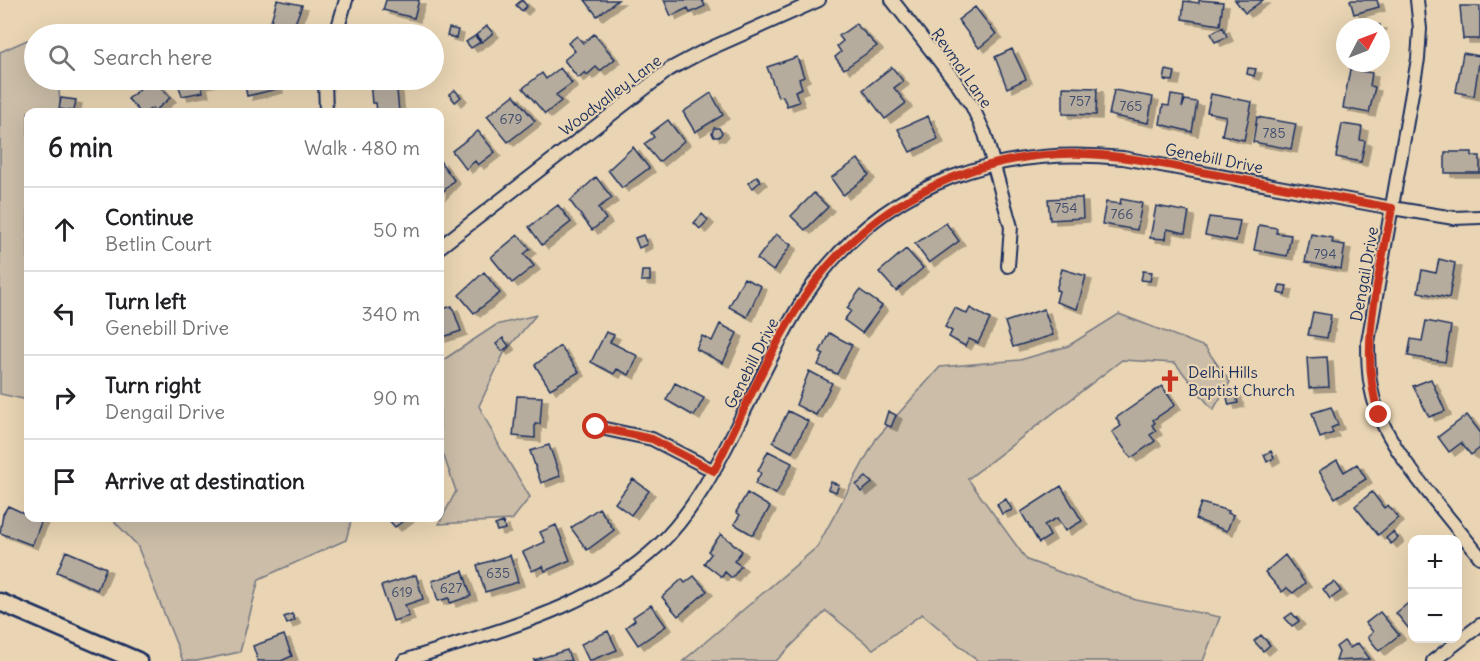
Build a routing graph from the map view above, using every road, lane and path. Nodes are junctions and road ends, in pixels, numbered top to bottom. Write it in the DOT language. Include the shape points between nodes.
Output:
graph roads {
  1 [pos="346,0"];
  2 [pos="819,0"];
  3 [pos="892,0"];
  4 [pos="1418,0"];
  5 [pos="339,24"];
  6 [pos="325,90"];
  7 [pos="326,108"];
  8 [pos="995,163"];
  9 [pos="1392,208"];
  10 [pos="1480,217"];
  11 [pos="444,244"];
  12 [pos="1008,266"];
  13 [pos="596,427"];
  14 [pos="714,471"];
  15 [pos="1480,557"];
  16 [pos="0,602"];
  17 [pos="1480,625"];
  18 [pos="138,661"];
  19 [pos="404,661"];
  20 [pos="1433,661"];
  1 -- 5 [label="street"];
  2 -- 11 [label="street, Woodvalley Lane" via="670,69"];
  3 -- 8 [label="street, Revmal Lane" via="972,106"];
  4 -- 9 [label="street, Dengail Drive" via="1418,59"];
  6 -- 7 [label="street"];
  8 -- 9 [label="street, Genebill Drive" via="1055,154 1123,158"];
  8 -- 12 [label="street, Revmal Lane" via="1011,227"];
  8 -- 14 [label="street, Genebill Drive" via="951,177 917,194 861,233 834,259 794,315"];
  9 -- 10 [label="street, Genebill Drive" via="1454,218"];
  9 -- 15 [label="street, Dengail Drive" via="1368,342 1372,393 1392,442"];
  13 -- 14 [label="street" via="652,439"];
  14 -- 19 [label="street, Genebill Drive" via="681,522 613,582 558,610"];
  16 -- 18 [label="street"];
  17 -- 20 [label="street"];
}
